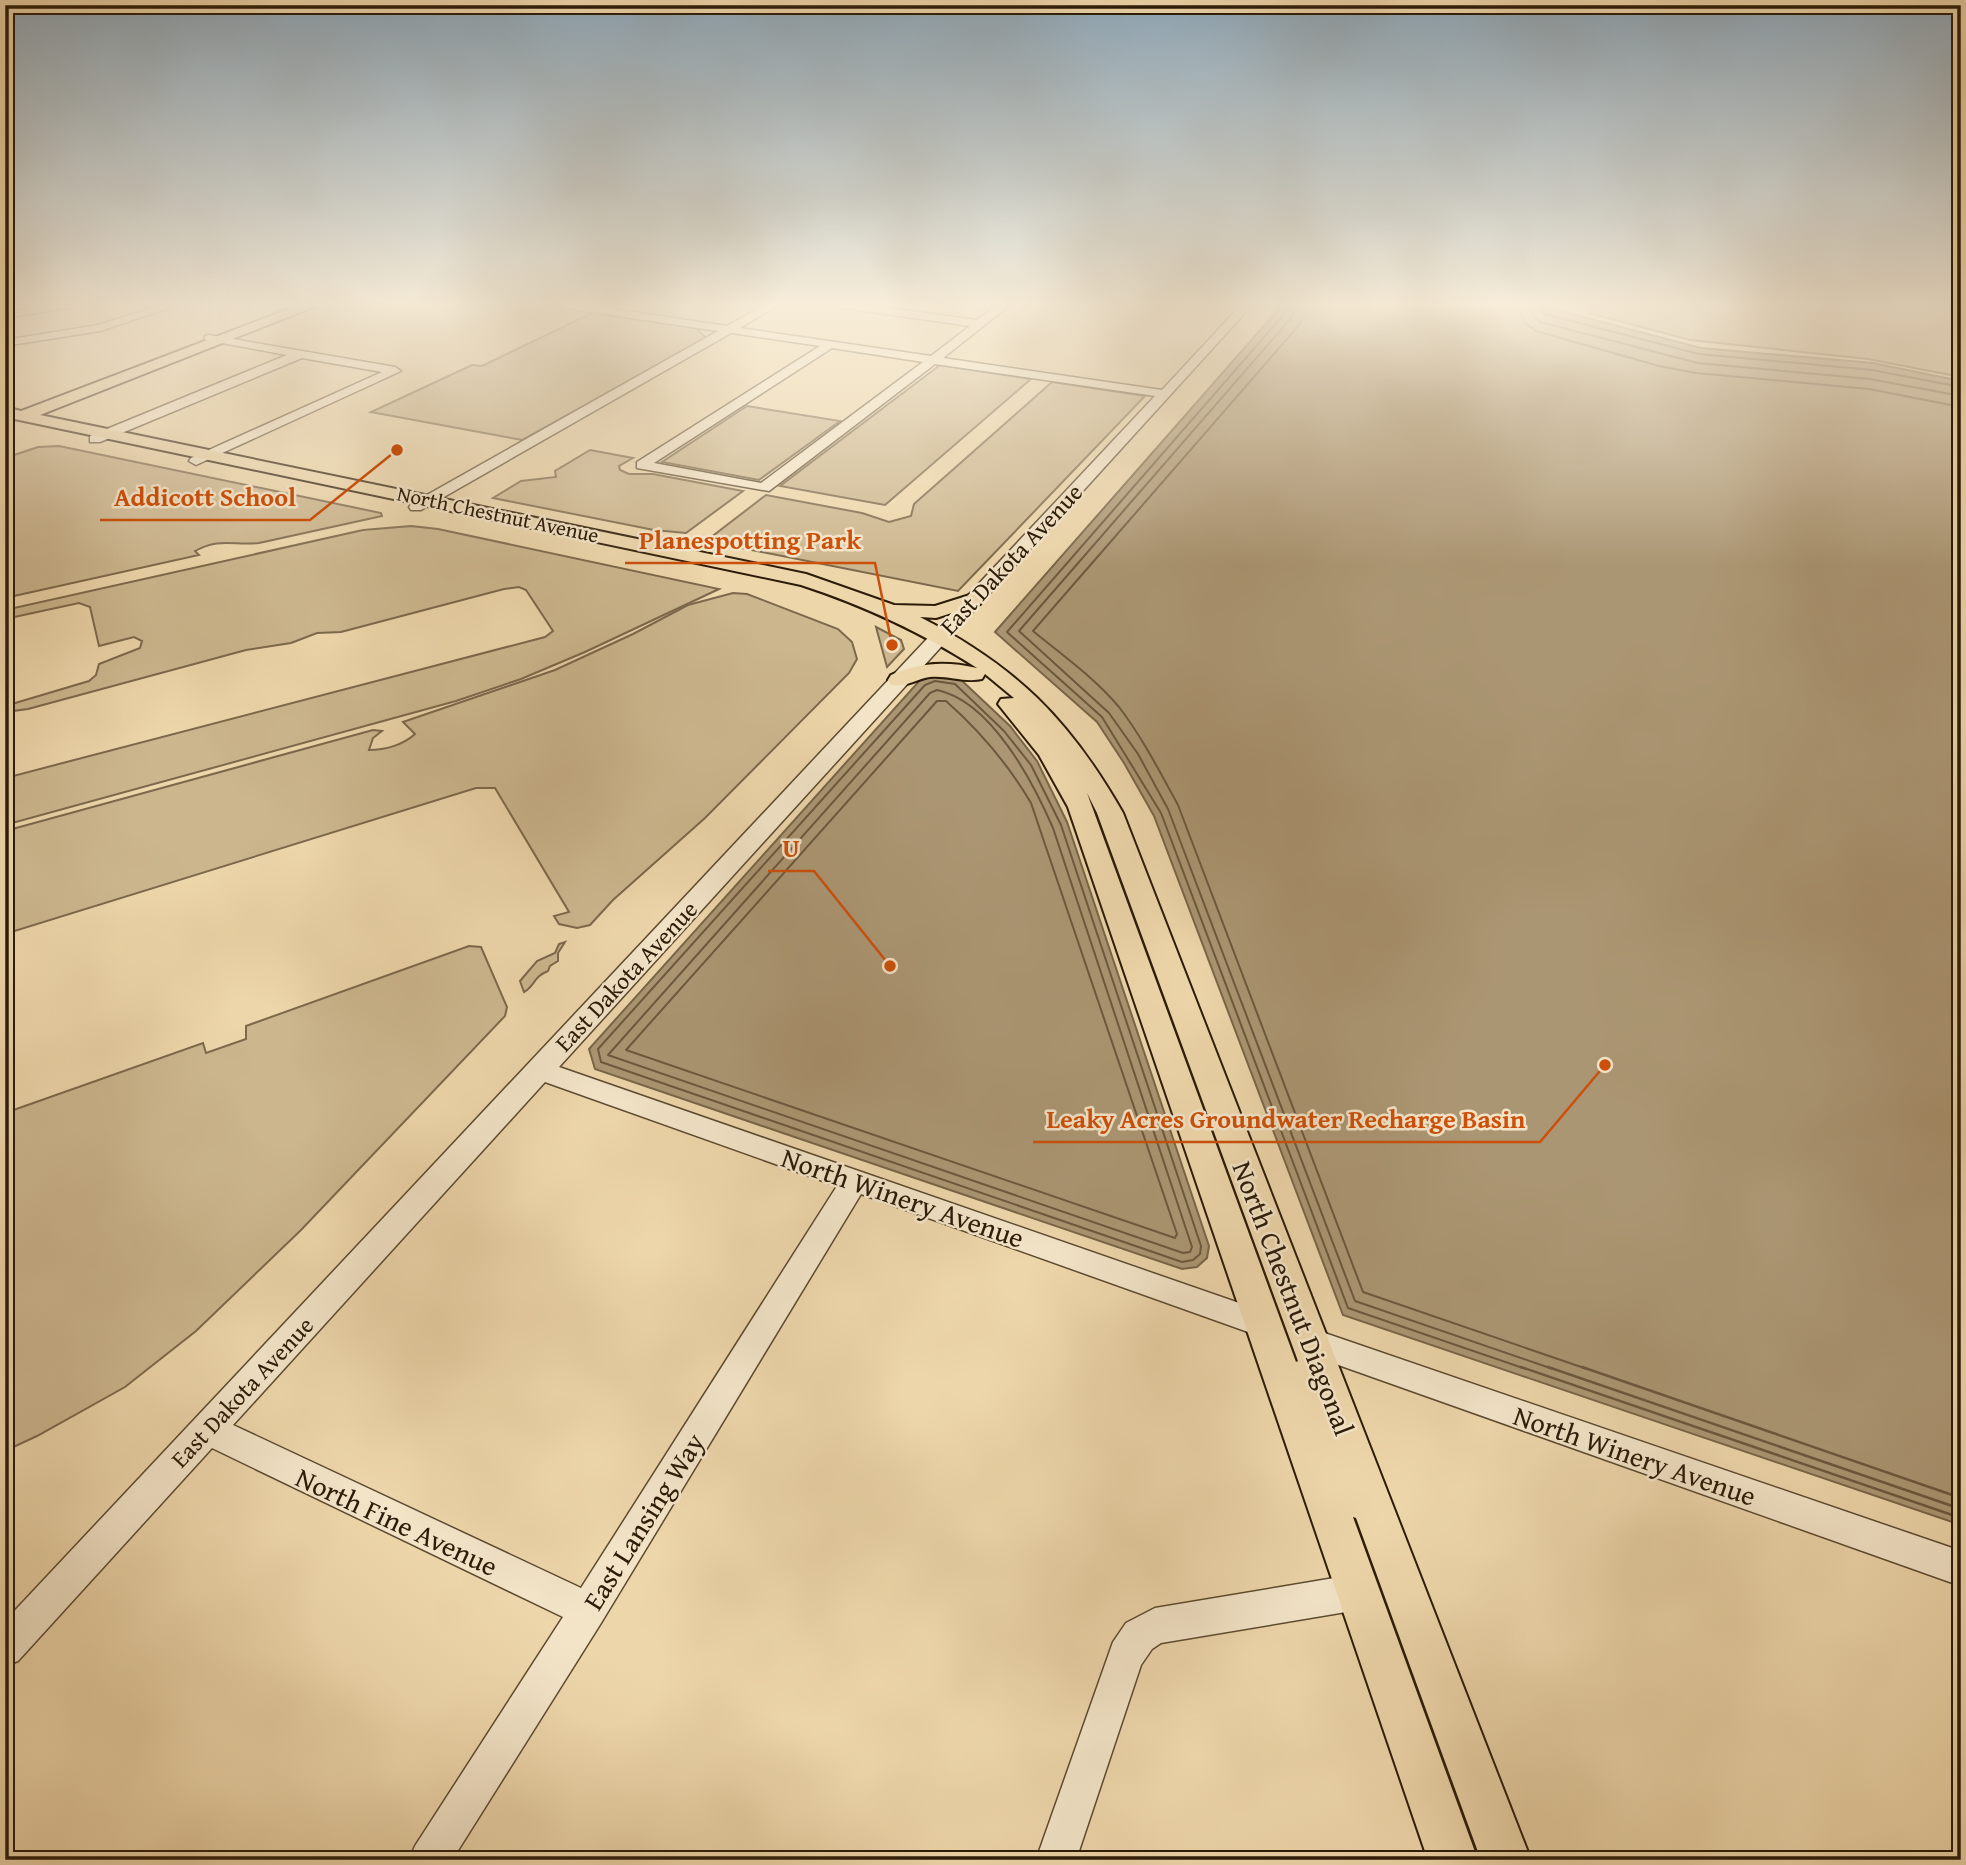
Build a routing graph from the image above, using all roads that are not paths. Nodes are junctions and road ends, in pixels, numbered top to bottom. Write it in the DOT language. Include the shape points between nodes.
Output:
graph roads {
  1 [pos="77,391"];
  2 [pos="211,391"];
  3 [pos="351,391"];
  4 [pos="622,391"];
  5 [pos="758,391"];
  6 [pos="891,391"];
  7 [pos="1145,391"];
  8 [pos="1168,391"];
  9 [pos="1165,394"];
  10 [pos="8,417"];
  11 [pos="102,436"];
  12 [pos="203,458"];
  13 [pos="422,503"];
  14 [pos="673,555"];
  15 [pos="973,600"];
  16 [pos="881,606"];
  17 [pos="936,640"];
  18 [pos="974,674"];
  19 [pos="899,680"];
  20 [pos="540,1070"];
  21 [pos="855,1180"];
  22 [pos="1265,1325"];
  23 [pos="1310,1341"];
  24 [pos="207,1429"];
  25 [pos="1393,1555"];
  26 [pos="1961,1569"];
  27 [pos="1358,1592"];
  28 [pos="588,1610"];
  29 [pos="5,1648"];
  30 [pos="429,1860"];
  31 [pos="1056,1860"];
  32 [pos="1453,1860"];
  33 [pos="1506,1860"];
  1 -- 10 [label="main road"];
  2 -- 11 [label="street"];
  3 -- 12 [label="street"];
  4 -- 13 [label="street"];
  5 -- 6 [label="street" via="642,465 764,488"];
  7 -- 9 [label="street"];
  8 -- 9 [label="street, East Dakota Avenue"];
  9 -- 15 [label="street, East Dakota Avenue"];
  10 -- 11 [label="main road, North Chestnut Avenue"];
  11 -- 12 [label="main road, North Chestnut Avenue"];
  12 -- 13 [label="main road, North Chestnut Avenue"];
  13 -- 14 [label="main road, North Chestnut Avenue"];
  14 -- 16 [label="main road, North Chestnut Avenue" via="795,577"];
  14 -- 17 [label="main road, North Chestnut Avenue" via="810,592"];
  15 -- 16 [label="main road" via="936,612"];
  15 -- 17 [label="street, East Dakota Avenue"];
  16 -- 17 [label="main road, North Chestnut Avenue"];
  17 -- 18 [label="main road, North Chestnut Diagonal"];
  17 -- 19 [label="street, East Dakota Avenue"];
  17 -- 23 [label="main road, North Chestnut Diagonal" via="992,668 1032,703 1064,736 1094,779"];
  18 -- 19 [label="main road" via="942,669"];
  18 -- 22 [label="main road, North Chestnut Diagonal" via="1044,744 1081,807"];
  19 -- 20 [label="street, East Dakota Avenue"];
  20 -- 21 [label="street, North Winery Avenue"];
  20 -- 24 [label="street, East Dakota Avenue"];
  21 -- 22 [label="street, North Winery Avenue"];
  21 -- 28 [label="street, East Lansing Way"];
  22 -- 25 [label="main road" via="1287,1339 1293,1349 1336,1464"];
  22 -- 27 [label="main road, North Chestnut Diagonal"];
  23 -- 25 [label="main road, North Chestnut Diagonal"];
  23 -- 26 [label="street, North Winery Avenue"];
  24 -- 28 [label="street, North Fine Avenue"];
  24 -- 29 [label="street, East Dakota Avenue"];
  25 -- 33 [label="main road, North Chestnut Diagonal"];
  27 -- 31 [label="street" via="1155,1626 1139,1636 1126,1655"];
  27 -- 32 [label="main road, North Chestnut Diagonal"];
  28 -- 30 [label="street, East Lansing Way"];
}
